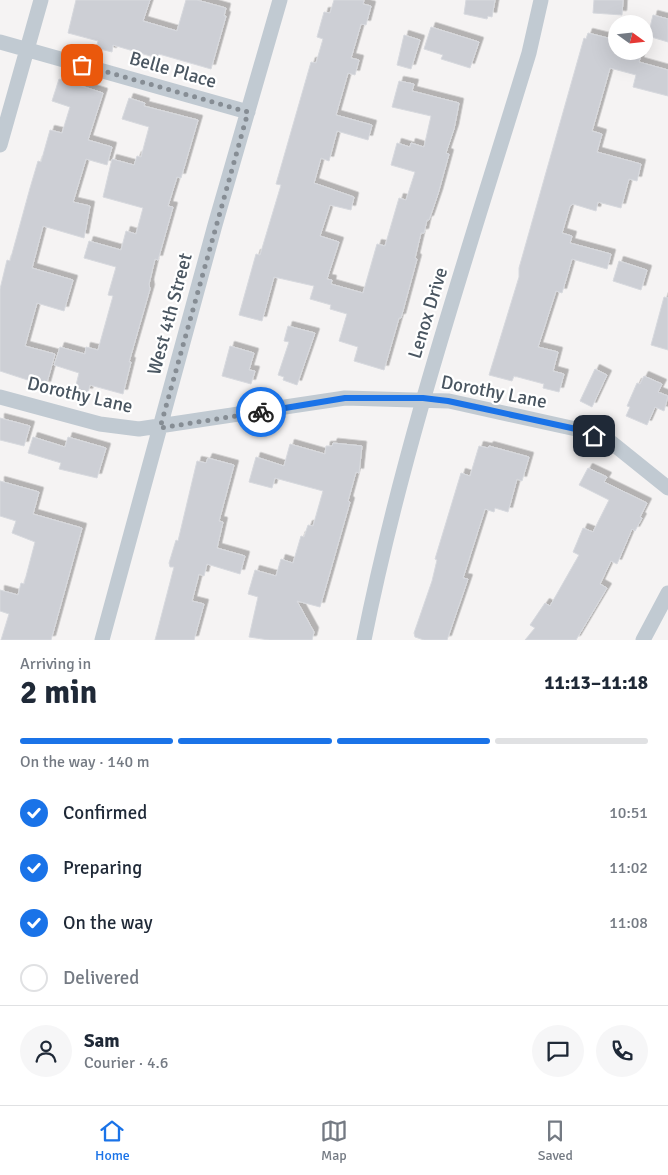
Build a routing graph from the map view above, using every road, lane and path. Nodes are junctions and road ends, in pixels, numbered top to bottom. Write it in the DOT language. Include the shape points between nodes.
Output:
graph roads {
  1 [pos="41,0"];
  2 [pos="280,0"];
  3 [pos="541,0"];
  4 [pos="0,42"];
  5 [pos="27,49"];
  6 [pos="248,112"];
  7 [pos="0,145"];
  8 [pos="0,397"];
  9 [pos="423,398"];
  10 [pos="160,428"];
  11 [pos="668,488"];
  12 [pos="668,593"];
  13 [pos="102,640"];
  14 [pos="364,640"];
  15 [pos="643,640"];
  1 -- 5 [label="street"];
  2 -- 6 [label="street, West 4th Street"];
  3 -- 9 [label="street, Lenox Drive" via="530,53"];
  4 -- 5 [label="street, Belle Place"];
  5 -- 6 [label="street, Belle Place"];
  5 -- 7 [label="street"];
  6 -- 10 [label="street, West 4th Street"];
  8 -- 10 [label="street, Dorothy Lane" via="100,424"];
  9 -- 10 [label="street, Dorothy Lane" via="345,398"];
  9 -- 11 [label="street, Dorothy Lane" via="576,429 612,442"];
  9 -- 14 [label="street, Lenox Drive"];
  10 -- 13 [label="street, West 4th Street"];
  12 -- 15 [label="street"];
}
